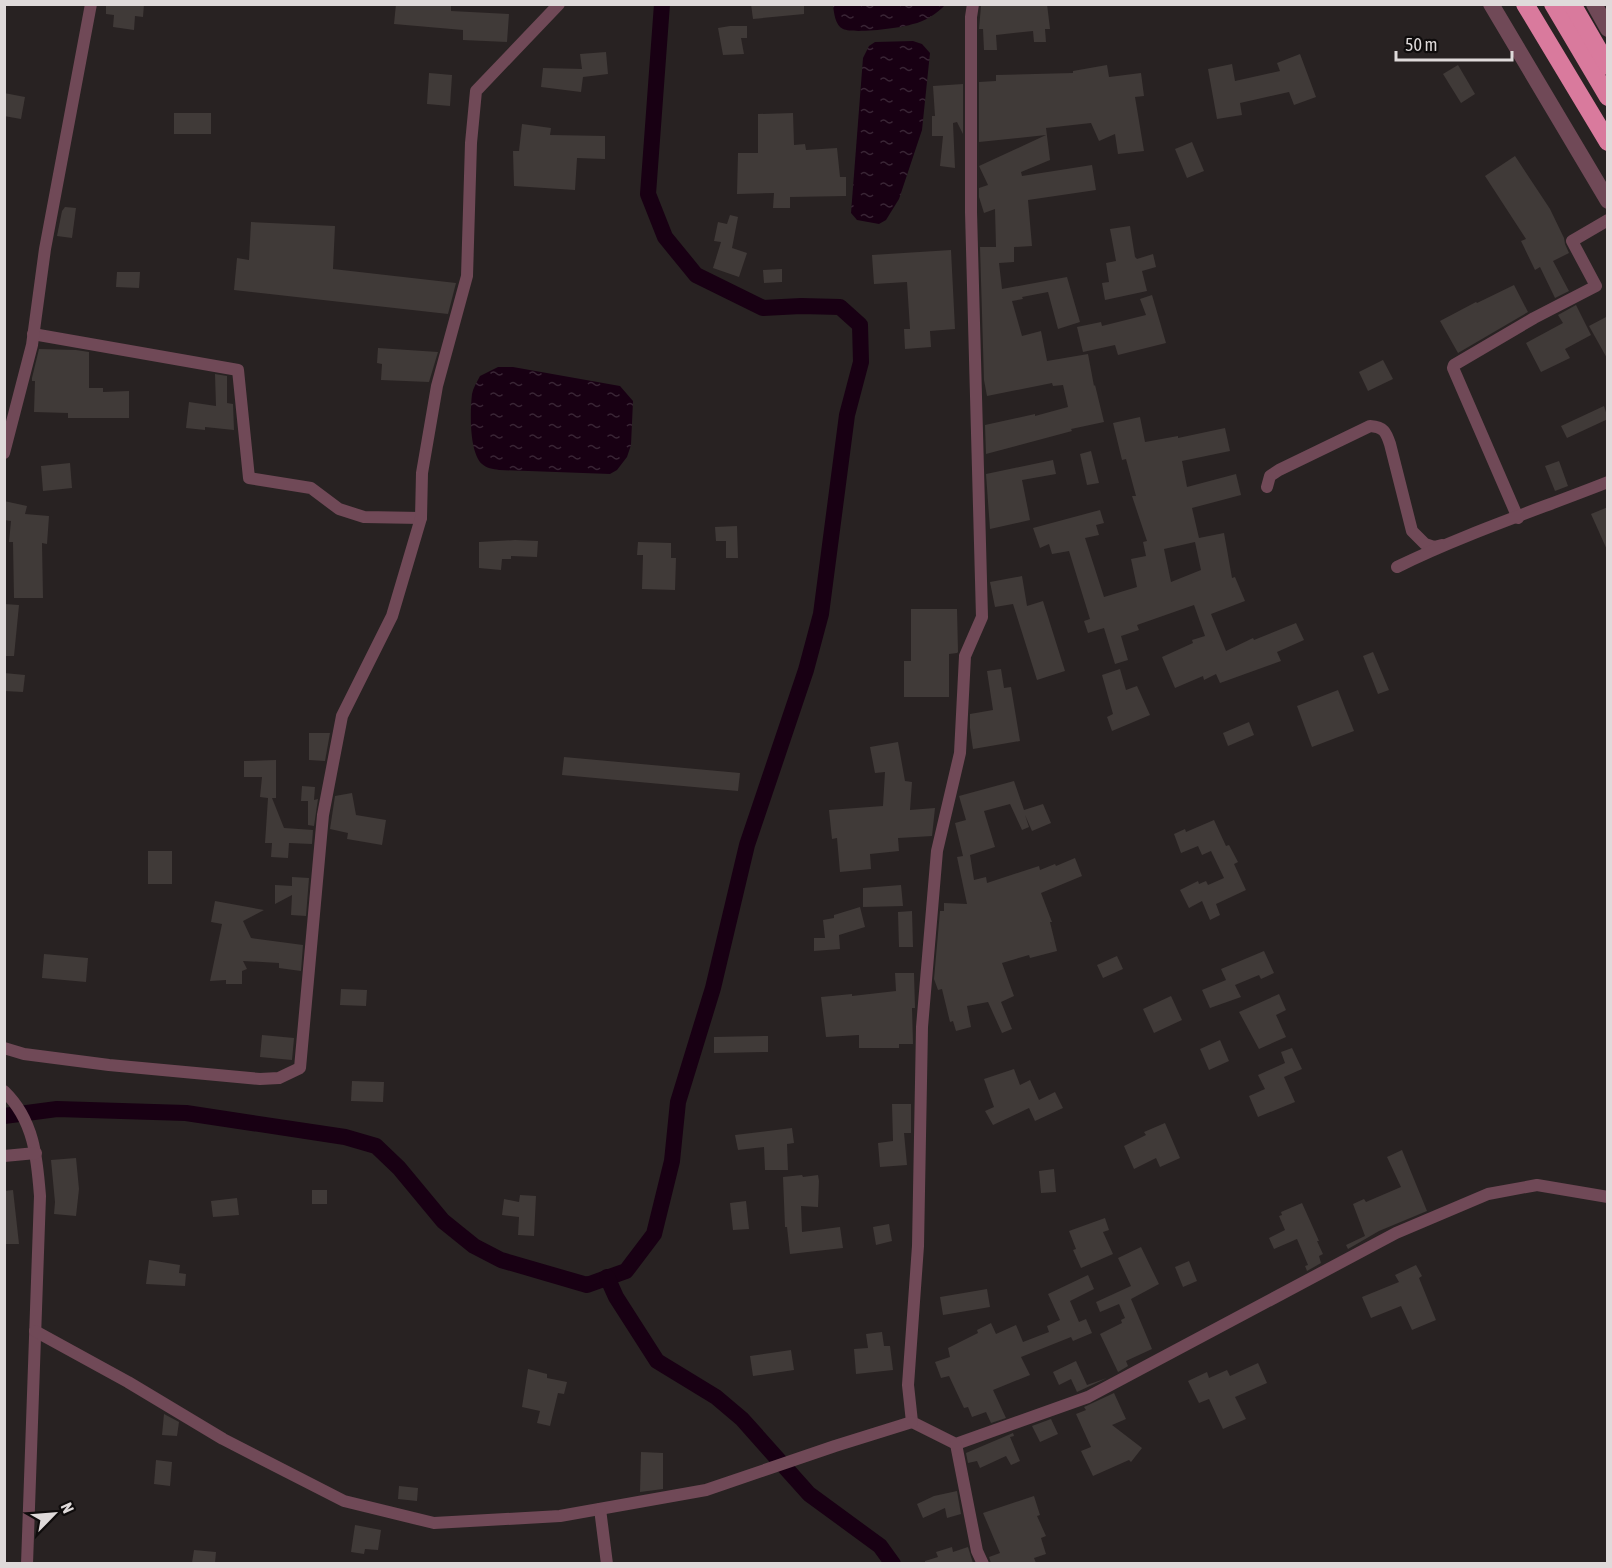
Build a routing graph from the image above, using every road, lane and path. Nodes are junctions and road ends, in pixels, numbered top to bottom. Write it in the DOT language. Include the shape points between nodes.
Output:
graph roads {
  1 [pos="92,4"];
  2 [pos="559,4"];
  3 [pos="973,4"];
  4 [pos="1491,4"];
  5 [pos="1525,4"];
  6 [pos="1553,4"];
  7 [pos="1572,4"];
  8 [pos="1594,4"];
  9 [pos="1608,29"];
  10 [pos="1608,66"];
  11 [pos="1608,97"];
  12 [pos="1608,142"];
  13 [pos="1608,201"];
  14 [pos="1608,220"];
  15 [pos="33,334"];
  16 [pos="4,453"];
  17 [pos="1608,482"];
  18 [pos="1267,487"];
  19 [pos="421,518"];
  20 [pos="1518,518"];
  21 [pos="1442,545"];
  22 [pos="1396,567"];
  23 [pos="4,1048"];
  24 [pos="4,1090"];
  25 [pos="36,1153"];
  26 [pos="4,1156"];
  27 [pos="1608,1197"];
  28 [pos="35,1331"];
  29 [pos="912,1422"];
  30 [pos="956,1444"];
  31 [pos="600,1509"];
  32 [pos="27,1563"];
  33 [pos="607,1563"];
  34 [pos="983,1563"];
  1 -- 15 [label="street" via="45,249"];
  2 -- 19 [label="street" via="476,91 467,276 437,386 422,473"];
  3 -- 29 [label="street" via="971,223 982,617 965,656 960,753 937,851 922,1027 918,1246 908,1385"];
  4 -- 13 [label="street"];
  5 -- 12 [label="highway"];
  6 -- 11 [label="highway"];
  7 -- 10 [label="highway"];
  8 -- 9 [label="street"];
  14 -- 20 [label="street" via="1572,241 1596,286 1534,318 1453,368"];
  15 -- 16 [label="street"];
  15 -- 19 [label="street" via="238,369 249,478 311,488 339,509 364,517"];
  17 -- 20 [label="street"];
  18 -- 21 [label="street" via="1270,476 1279,470 1371,426 1380,427 1390,444 1412,531 1425,544"];
  19 -- 23 [label="street" via="392,616 342,716 323,815 300,1068 279,1078 260,1079 88,1062"];
  20 -- 21 [label="street"];
  21 -- 22 [label="street"];
  24 -- 25 [label="street" via="17,1103"];
  25 -- 26 [label="street"];
  25 -- 28 [label="street" via="40,1196"];
  27 -- 30 [label="street" via="1537,1185 1488,1194 1396,1233 1088,1397"];
  28 -- 31 [label="street" via="223,1439 344,1501 434,1523 560,1516"];
  28 -- 32 [label="street"];
  29 -- 30 [label="street"];
  29 -- 31 [label="street" via="706,1490"];
  30 -- 34 [label="street" via="977,1551"];
  31 -- 33 [label="street"];
}
